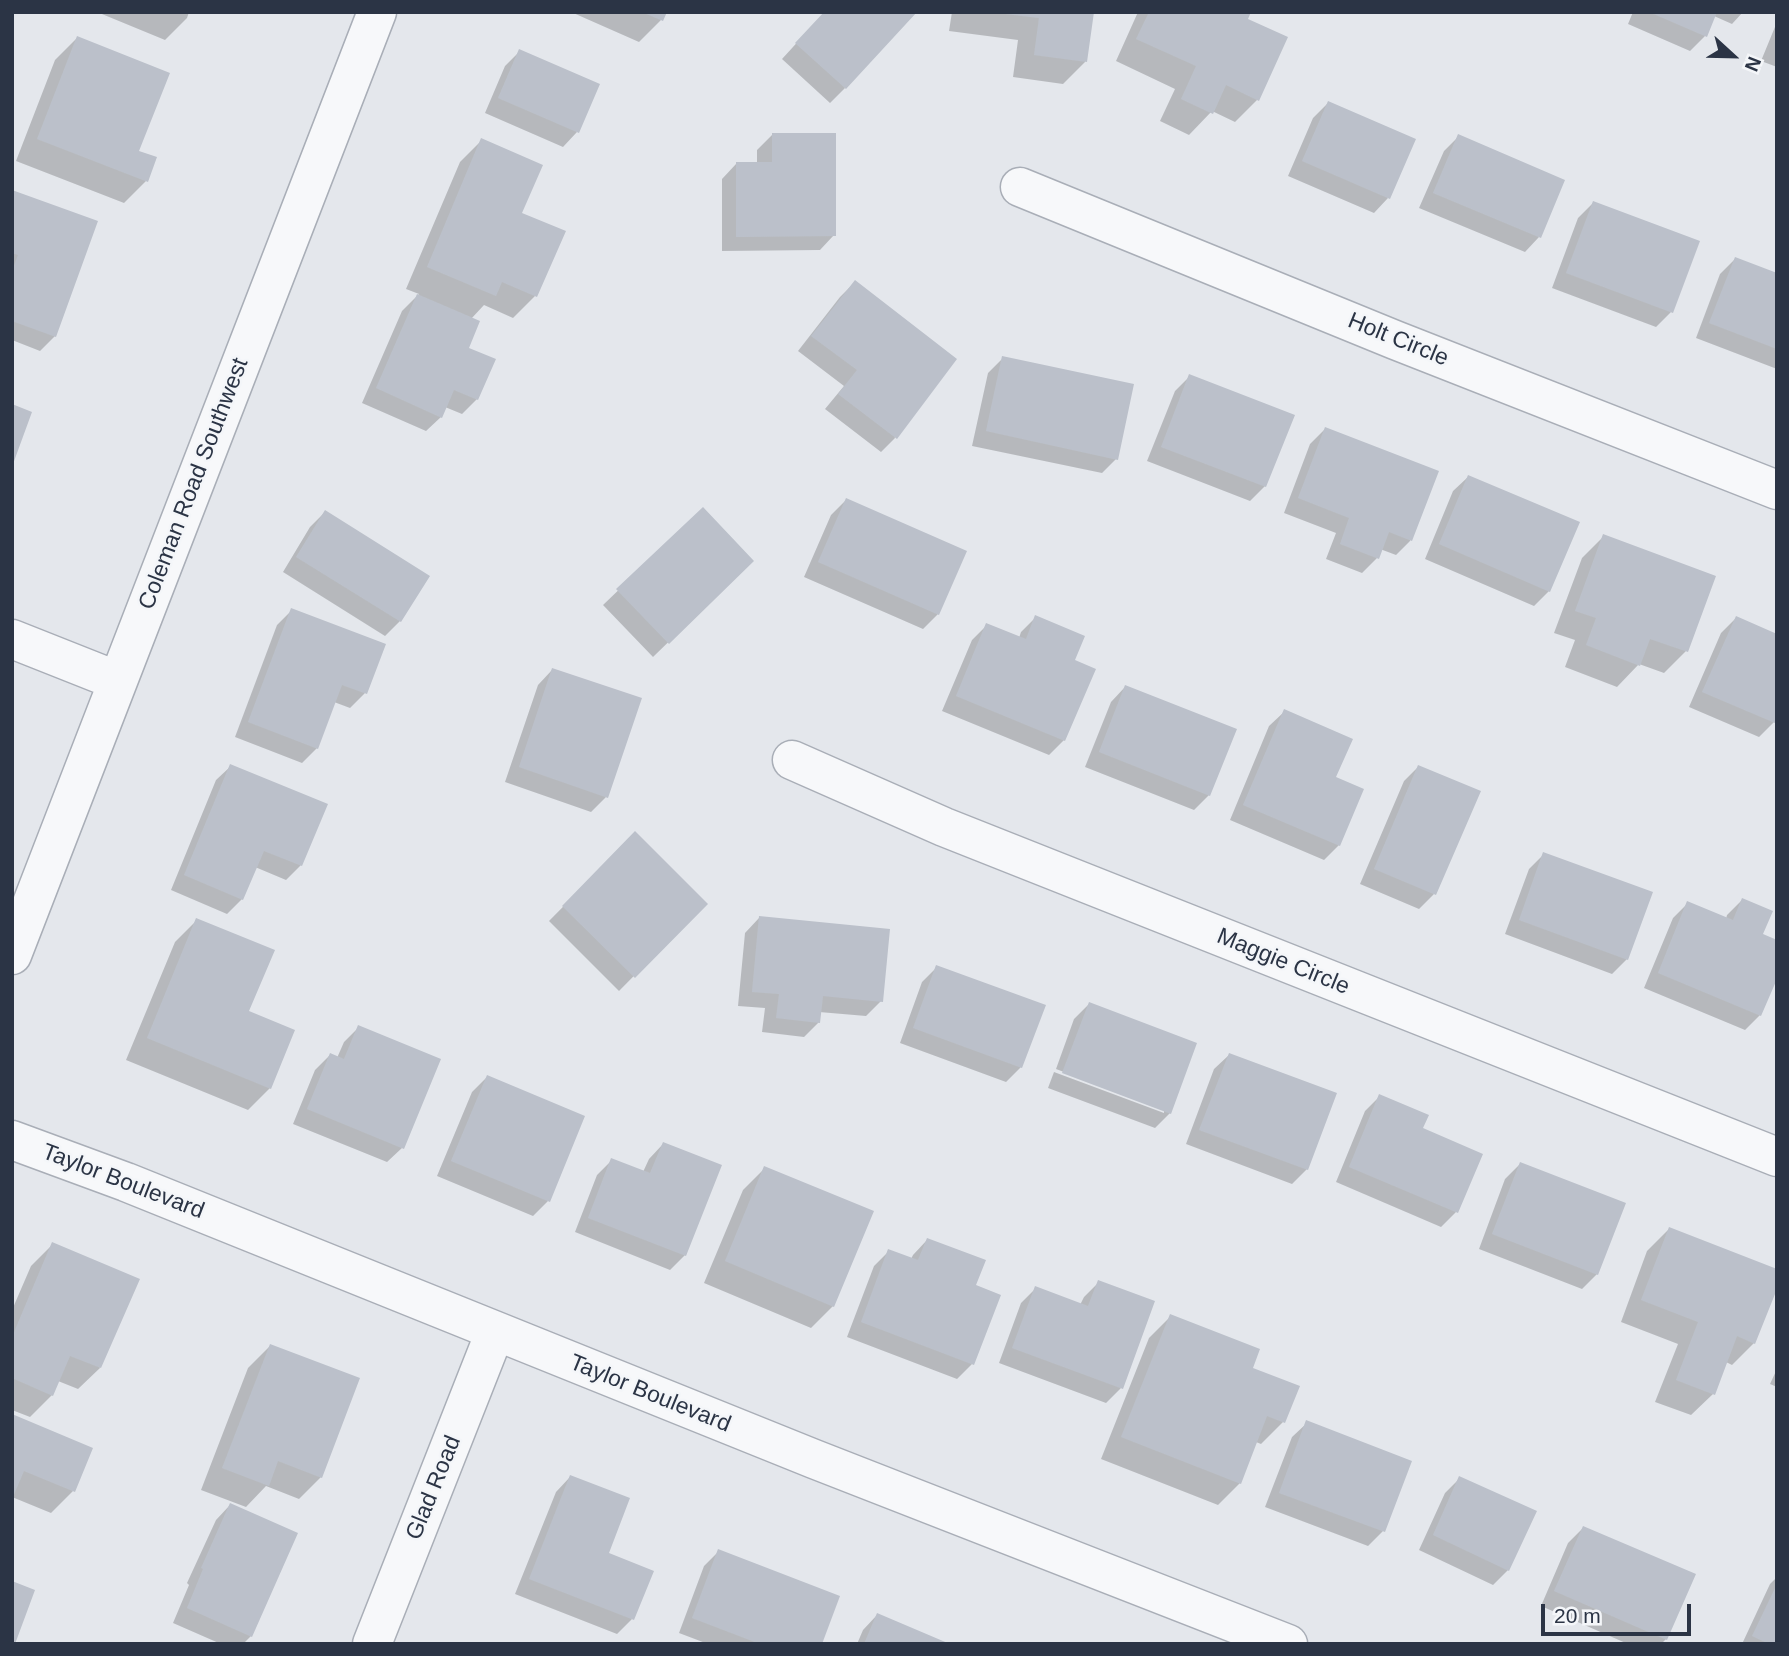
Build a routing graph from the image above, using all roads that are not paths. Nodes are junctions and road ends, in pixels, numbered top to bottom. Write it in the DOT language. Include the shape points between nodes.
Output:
graph roads {
  1 [pos="377,12"];
  2 [pos="1020,187"];
  3 [pos="1777,490"];
  4 [pos="12,639"];
  5 [pos="118,681"];
  6 [pos="792,760"];
  7 [pos="12,955"];
  8 [pos="12,1140"];
  9 [pos="1777,1157"];
  10 [pos="495,1332"];
  11 [pos="372,1644"];
  12 [pos="1289,1644"];
  1 -- 5 [label="street, Coleman Road Southwest"];
  2 -- 3 [label="street, Holt Circle"];
  4 -- 5 [label="street"];
  5 -- 7 [label="street, Coleman Road Southwest"];
  6 -- 9 [label="street, Maggie Circle" via="944,827"];
  8 -- 10 [label="street, Taylor Boulevard"];
  10 -- 11 [label="street, Glad Road"];
  10 -- 12 [label="street, Taylor Boulevard"];
}
